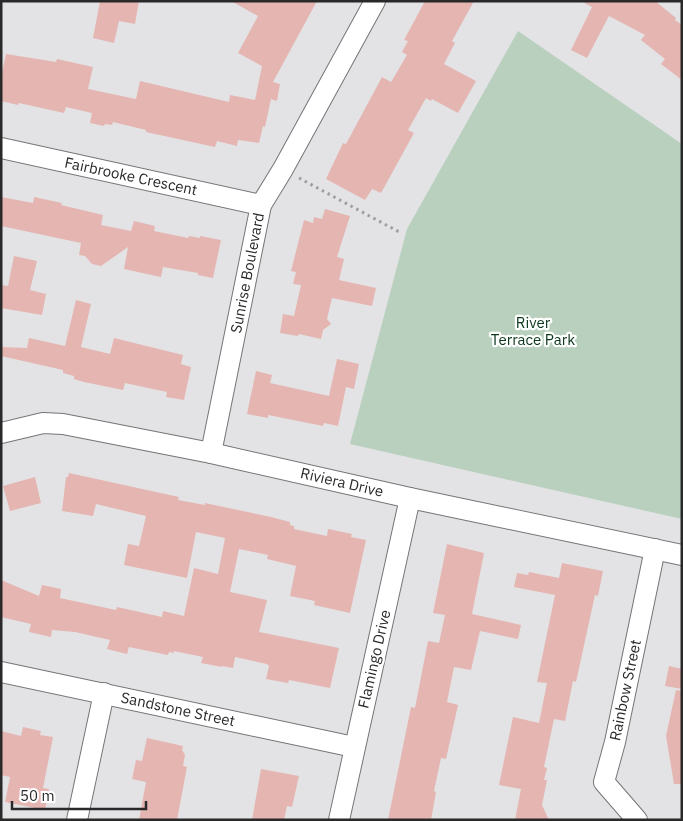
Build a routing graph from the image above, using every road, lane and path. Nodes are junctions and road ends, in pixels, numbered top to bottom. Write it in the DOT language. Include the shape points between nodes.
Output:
graph roads {
  1 [pos="375,1"];
  2 [pos="1,148"];
  3 [pos="283,169"];
  4 [pos="261,205"];
  5 [pos="401,233"];
  6 [pos="1,433"];
  7 [pos="211,453"];
  8 [pos="410,498"];
  9 [pos="655,549"];
  10 [pos="682,555"];
  11 [pos="1,672"];
  12 [pos="104,693"];
  13 [pos="354,747"];
  14 [pos="77,820"];
  15 [pos="339,820"];
  16 [pos="637,820"];
  1 -- 3 [label="street, Sunrise Boulevard"];
  2 -- 4 [label="street, Fairbrooke Crescent"];
  3 -- 4 [label="street, Sunrise Boulevard"];
  3 -- 5 [label="path"];
  4 -- 7 [label="street, Sunrise Boulevard"];
  6 -- 7 [label="street, Riviera Drive" via="53,422"];
  7 -- 8 [label="street, Riviera Drive"];
  8 -- 9 [label="street, Riviera Drive"];
  8 -- 13 [label="street, Flamingo Drive"];
  9 -- 10 [label="street, Riviera Drive"];
  9 -- 16 [label="street, Rainbow Street" via="604,782"];
  11 -- 12 [label="street, Sandstone Street"];
  12 -- 13 [label="street, Sandstone Street"];
  12 -- 14 [label="street"];
  13 -- 15 [label="street, Flamingo Drive"];
}
